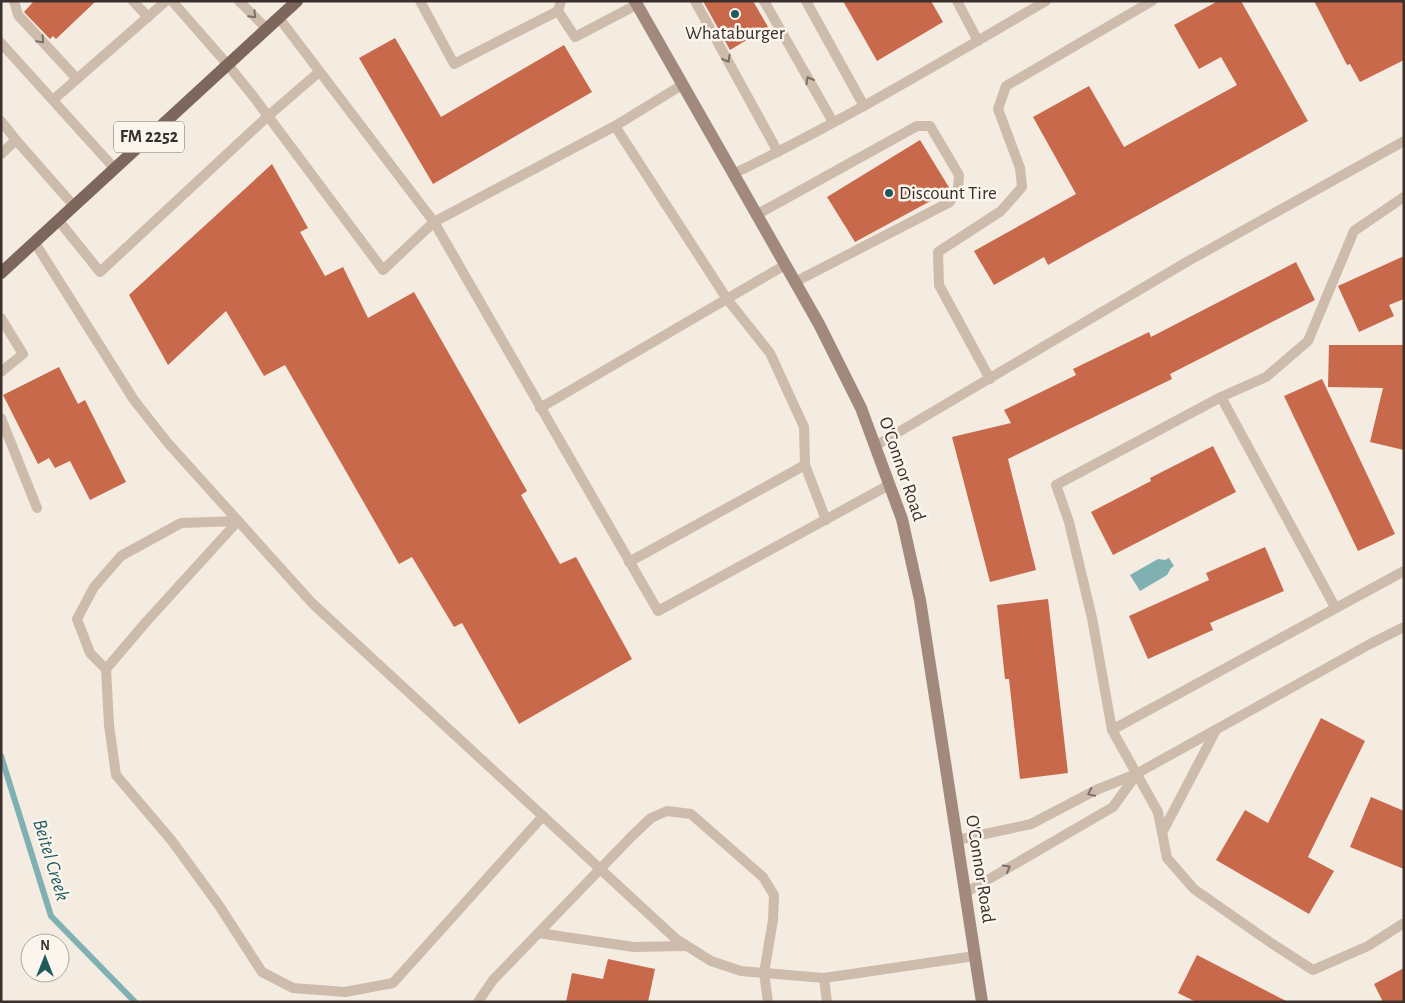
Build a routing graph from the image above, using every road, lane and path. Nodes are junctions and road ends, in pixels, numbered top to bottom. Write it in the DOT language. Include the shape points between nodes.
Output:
graph roads {
  1 [pos="14,1"];
  2 [pos="133,1"];
  3 [pos="166,1"];
  4 [pos="172,1"];
  5 [pos="239,1"];
  6 [pos="297,1"];
  7 [pos="420,1"];
  8 [pos="695,1"];
  9 [pos="764,1"];
  10 [pos="806,1"];
  11 [pos="957,1"];
  12 [pos="1046,1"];
  13 [pos="1152,1"];
  14 [pos="635,3"];
  15 [pos="1033,4"];
  16 [pos="560,6"];
  17 [pos="148,17"];
  18 [pos="279,18"];
  19 [pos="267,29"];
  20 [pos="978,41"];
  21 [pos="1,43"];
  22 [pos="228,65"];
  23 [pos="319,72"];
  24 [pos="77,79"];
  25 [pos="682,85"];
  26 [pos="53,100"];
  27 [pos="864,106"];
  28 [pos="268,116"];
  29 [pos="1,121"];
  30 [pos="833,122"];
  31 [pos="615,126"];
  32 [pos="16,140"];
  33 [pos="1404,141"];
  34 [pos="778,152"];
  35 [pos="1,154"];
  36 [pos="115,169"];
  37 [pos="733,174"];
  38 [pos="1404,198"];
  39 [pos="74,206"];
  40 [pos="756,215"];
  41 [pos="59,221"];
  42 [pos="434,222"];
  43 [pos="35,243"];
  44 [pos="785,265"];
  45 [pos="1,273"];
  46 [pos="795,282"];
  47 [pos="727,299"];
  48 [pos="1,318"];
  49 [pos="1,372"];
  50 [pos="990,379"];
  51 [pos="1221,397"];
  52 [pos="540,408"];
  53 [pos="1,418"];
  54 [pos="875,446"];
  55 [pos="805,465"];
  56 [pos="889,485"];
  57 [pos="37,508"];
  58 [pos="826,520"];
  59 [pos="238,521"];
  60 [pos="629,562"];
  61 [pos="1404,571"];
  62 [pos="1335,607"];
  63 [pos="1404,627"];
  64 [pos="106,669"];
  65 [pos="1112,730"];
  66 [pos="1216,730"];
  67 [pos="1136,774"];
  68 [pos="543,816"];
  69 [pos="1162,833"];
  70 [pos="956,840"];
  71 [pos="600,869"];
  72 [pos="965,893"];
  73 [pos="1404,923"];
  74 [pos="538,933"];
  75 [pos="687,946"];
  76 [pos="975,956"];
  77 [pos="764,973"];
  78 [pos="824,978"];
  79 [pos="478,1002"];
  80 [pos="768,1002"];
  81 [pos="827,1002"];
  82 [pos="982,1002"];
  1 -- 24 [label="lane, one-way" via="18,15"];
  2 -- 17 [label="lane"];
  3 -- 17 [label="lane"];
  4 -- 22 [label="lane"];
  5 -- 19 [label="lane, one-way"];
  6 -- 18 [label="main road, FM 2252"];
  7 -- 16 [label="lane" via="454,64"];
  8 -- 34 [label="lane, one-way"];
  30 -- 9 [label="lane, one-way"];
  10 -- 27 [label="lane"];
  11 -- 20 [label="lane"];
  12 -- 15 [label="lane"];
  13 -- 50 [label="lane" via="1006,86 998,109 1020,168 1022,187 1001,211 938,252 939,285"];
  14 -- 16 [label="lane" via="575,37"];
  14 -- 25 [label="main road, O'Connor Road"];
  15 -- 20 [label="lane"];
  17 -- 24 [label="lane"];
  18 -- 19 [label="main road, FM 2252"];
  18 -- 23 [label="lane"];
  19 -- 22 [label="main road, FM 2252"];
  20 -- 27 [label="lane"];
  21 -- 26 [label="lane"];
  22 -- 28 [label="lane"];
  22 -- 36 [label="main road, FM 2252"];
  23 -- 28 [label="lane"];
  23 -- 42 [label="lane"];
  24 -- 26 [label="lane"];
  25 -- 31 [label="lane"];
  25 -- 37 [label="main road, O'Connor Road"];
  26 -- 36 [label="lane"];
  27 -- 30 [label="lane"];
  28 -- 41 [label="lane" via="100,272"];
  28 -- 42 [label="lane" via="383,270"];
  29 -- 32 [label="lane"];
  30 -- 34 [label="lane"];
  31 -- 42 [label="lane"];
  31 -- 47 [label="lane"];
  32 -- 35 [label="lane"];
  32 -- 39 [label="lane"];
  33 -- 50 [label="lane" via="1190,260"];
  34 -- 37 [label="lane"];
  36 -- 39 [label="main road, FM 2252"];
  37 -- 40 [label="main road, O'Connor Road"];
  38 -- 51 [label="lane" via="1354,231 1308,341 1266,377"];
  39 -- 41 [label="main road, FM 2252"];
  40 -- 44 [label="main road, O'Connor Road"];
  40 -- 46 [label="lane" via="917,126 930,126 959,175 958,189 950,202"];
  41 -- 43 [label="main road, FM 2252"];
  42 -- 52 [label="lane"];
  43 -- 45 [label="main road, FM 2252"];
  43 -- 59 [label="lane" via="134,400"];
  44 -- 46 [label="main road, O'Connor Road"];
  44 -- 47 [label="lane"];
  46 -- 54 [label="main road, O'Connor Road" via="861,408"];
  47 -- 52 [label="lane"];
  47 -- 55 [label="lane" via="770,353 804,427"];
  48 -- 49 [label="lane" via="24,354"];
  50 -- 54 [label="lane"];
  51 -- 62 [label="lane"];
  51 -- 65 [label="lane" via="1056,485 1069,522 1092,618"];
  52 -- 60 [label="lane"];
  53 -- 57 [label="lane"];
  54 -- 56 [label="main road, O'Connor Road"];
  55 -- 58 [label="lane"];
  55 -- 60 [label="lane"];
  56 -- 58 [label="lane"];
  56 -- 70 [label="main road, O'Connor Road" via="902,519 920,600"];
  58 -- 60 [label="lane" via="658,611"];
  59 -- 64 [label="lane"];
  59 -- 64 [label="lane" via="181,523 121,556 94,587 78,620 90,653"];
  59 -- 68 [label="lane" via="312,602"];
  61 -- 62 [label="lane"];
  62 -- 65 [label="lane"];
  63 -- 66 [label="lane"];
  64 -- 68 [label="lane" via="116,775 172,841 262,972 293,988 345,992 393,983"];
  65 -- 67 [label="lane"];
  66 -- 67 [label="lane"];
  66 -- 69 [label="lane"];
  67 -- 69 [label="lane" via="1158,812"];
  67 -- 70 [label="lane, one-way" via="1096,790 1031,824"];
  72 -- 67 [label="lane, one-way" via="1113,807"];
  68 -- 71 [label="lane"];
  69 -- 73 [label="lane" via="1167,858 1194,889 1313,970 1368,946"];
  70 -- 72 [label="main road, O'Connor Road"];
  71 -- 74 [label="lane"];
  71 -- 75 [label="lane"];
  71 -- 77 [label="lane" via="650,818 667,811 691,814 763,877 774,895"];
  72 -- 76 [label="main road, O'Connor Road"];
  74 -- 75 [label="lane" via="634,947"];
  74 -- 79 [label="lane" via="493,980"];
  75 -- 77 [label="lane" via="711,961 741,971"];
  76 -- 78 [label="lane"];
  76 -- 82 [label="main road, O'Connor Road"];
  77 -- 78 [label="lane"];
  77 -- 80 [label="lane"];
  78 -- 81 [label="lane"];
}
